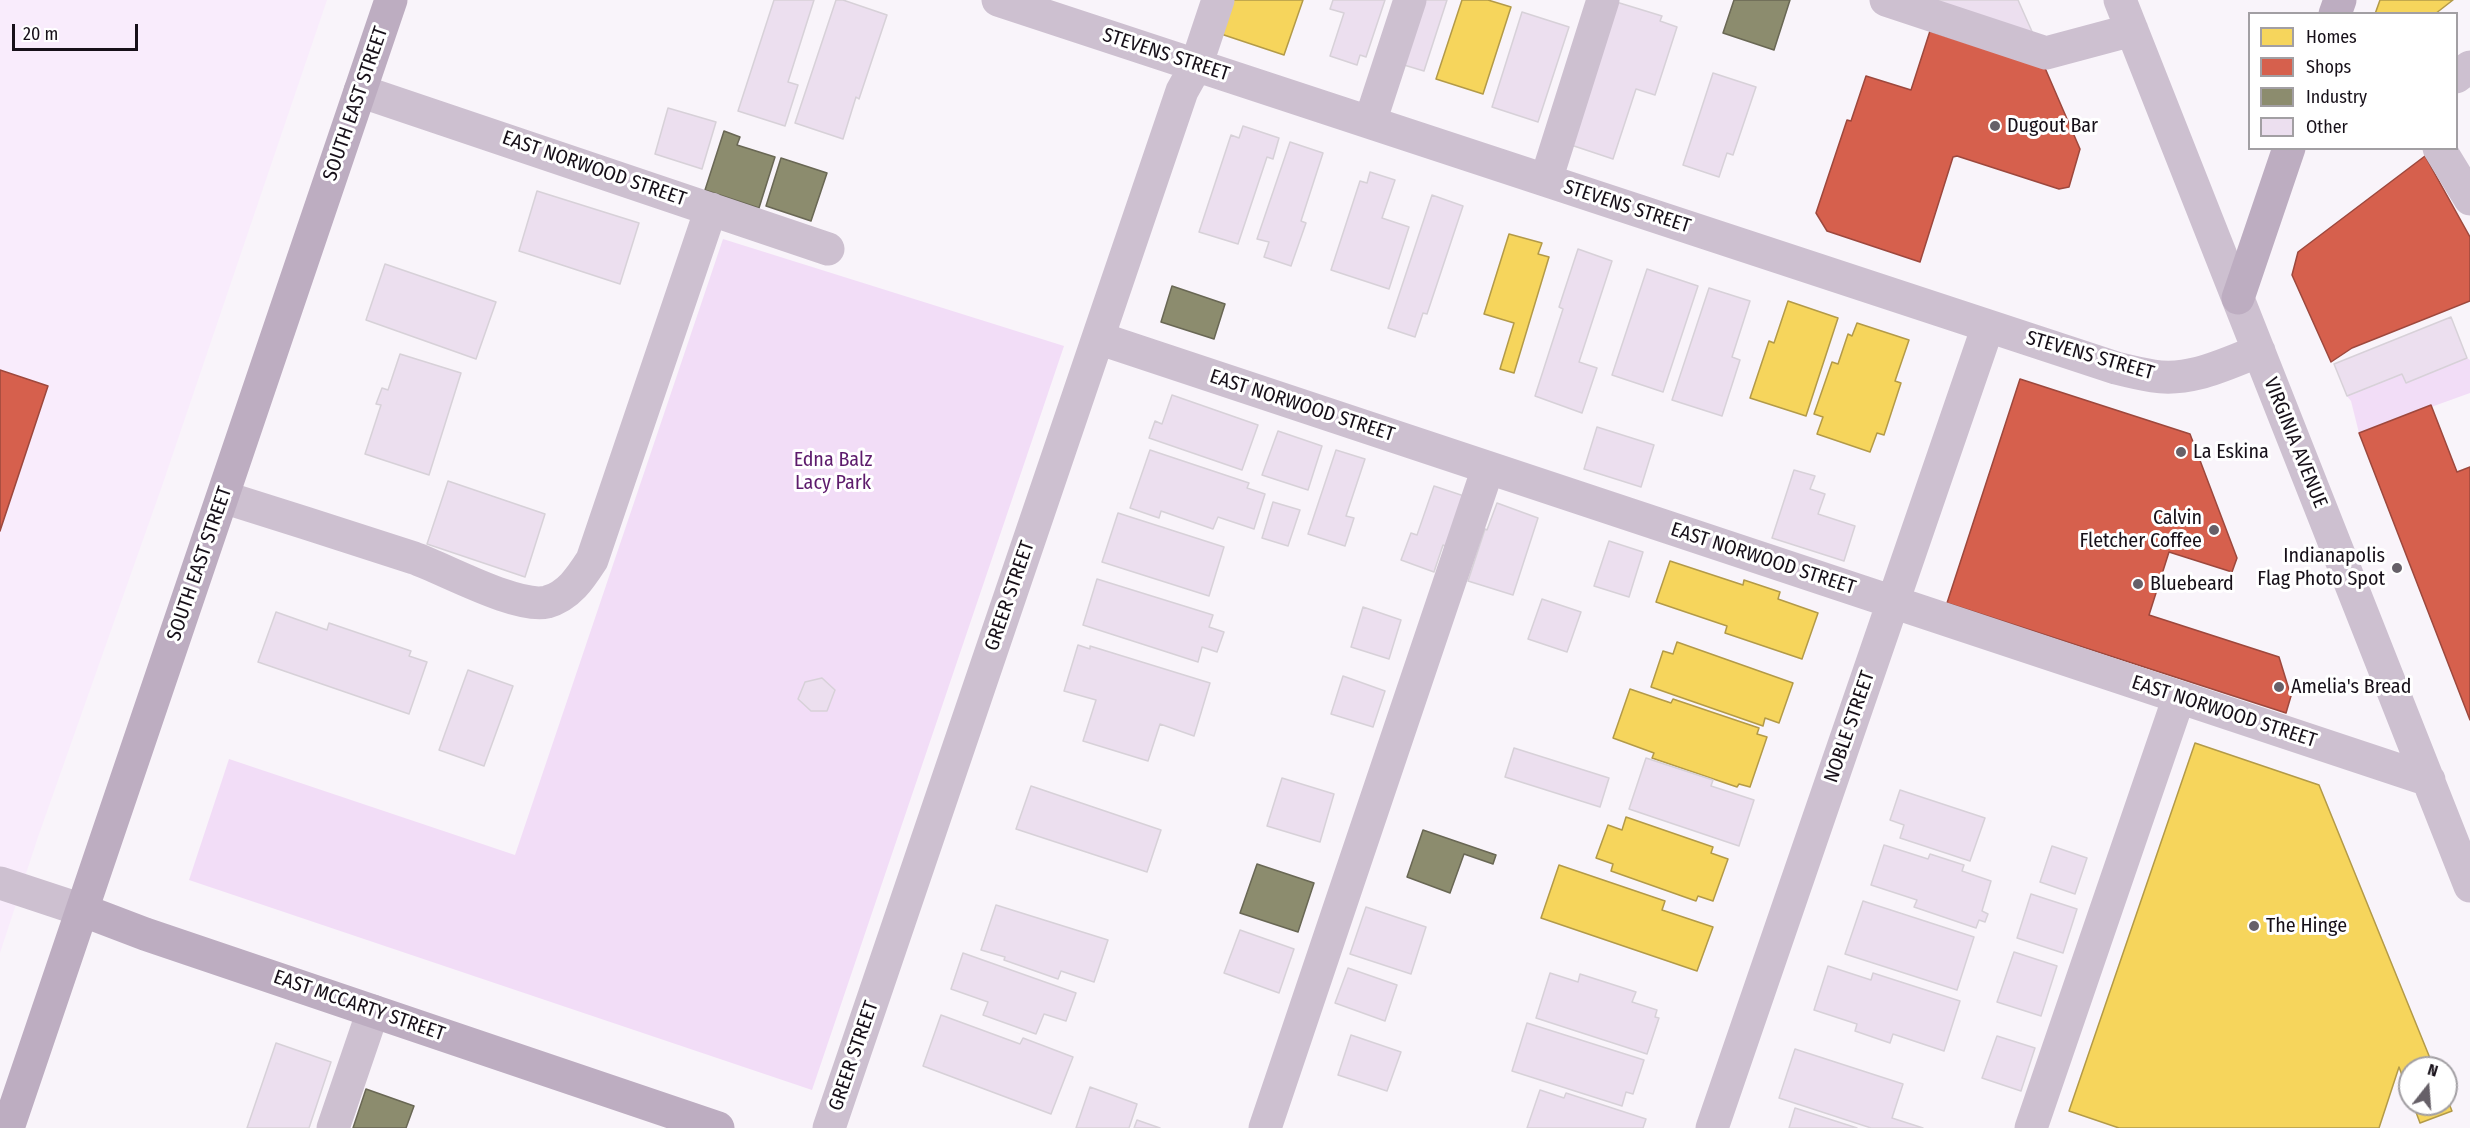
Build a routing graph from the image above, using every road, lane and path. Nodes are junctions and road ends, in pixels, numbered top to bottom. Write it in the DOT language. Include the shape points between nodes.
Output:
graph roads {
  1 [pos="391,0"];
  2 [pos="998,0"];
  3 [pos="1218,0"];
  4 [pos="1410,0"];
  5 [pos="1603,0"];
  6 [pos="1886,0"];
  7 [pos="2120,0"];
  8 [pos="2132,30"];
  9 [pos="1196,66"];
  10 [pos="2470,67"];
  11 [pos="2458,76"];
  12 [pos="360,91"];
  13 [pos="1370,122"];
  14 [pos="2288,150"];
  15 [pos="2440,150"];
  16 [pos="1546,180"];
  17 [pos="2470,199"];
  18 [pos="711,209"];
  19 [pos="828,249"];
  20 [pos="2238,298"];
  21 [pos="1988,326"];
  22 [pos="1098,338"];
  23 [pos="2259,351"];
  24 [pos="1488,468"];
  25 [pos="223,497"];
  26 [pos="1893,602"];
  27 [pos="2179,697"];
  28 [pos="2429,780"];
  29 [pos="2461,832"];
  30 [pos="0,883"];
  31 [pos="2470,886"];
  32 [pos="82,910"];
  33 [pos="373,1011"];
  34 [pos="678,1122"];
  35 [pos="8,1128"];
  36 [pos="333,1128"];
  37 [pos="718,1128"];
  38 [pos="829,1128"];
  39 [pos="1265,1128"];
  40 [pos="1712,1128"];
  41 [pos="2031,1128"];
  1 -- 12 [label="main road, SOUTH EAST STREET"];
  2 -- 9 [label="street, STEVENS STREET"];
  3 -- 9 [label="street, GREER STREET"];
  4 -- 13 [label="street"];
  5 -- 16 [label="street"];
  6 -- 8 [label="street" via="2046,53"];
  7 -- 8 [label="street, VIRGINIA AVENUE"];
  8 -- 20 [label="street, VIRGINIA AVENUE"];
  9 -- 13 [label="street, STEVENS STREET"];
  9 -- 22 [label="street, GREER STREET" via="1182,91"];
  10 -- 11 [label="street"];
  12 -- 18 [label="street, EAST NORWOOD STREET"];
  12 -- 25 [label="main road, SOUTH EAST STREET"];
  13 -- 16 [label="street, STEVENS STREET"];
  14 -- 20 [label="main road"];
  15 -- 17 [label="street"];
  16 -- 21 [label="street, STEVENS STREET"];
  18 -- 19 [label="street, EAST NORWOOD STREET"];
  18 -- 25 [label="street" via="592,560 564,594 546,602 522,600 417,560"];
  20 -- 23 [label="street, VIRGINIA AVENUE"];
  21 -- 23 [label="street, STEVENS STREET" via="2116,368 2153,376 2180,377 2205,372"];
  21 -- 26 [label="street, NOBLE STREET"];
  22 -- 24 [label="street, EAST NORWOOD STREET"];
  22 -- 38 [label="street, GREER STREET"];
  23 -- 28 [label="street, VIRGINIA AVENUE"];
  24 -- 26 [label="street, EAST NORWOOD STREET"];
  24 -- 39 [label="street"];
  25 -- 32 [label="main road, SOUTH EAST STREET"];
  26 -- 27 [label="street, EAST NORWOOD STREET"];
  26 -- 40 [label="street, NOBLE STREET"];
  27 -- 28 [label="street, EAST NORWOOD STREET"];
  27 -- 41 [label="street"];
  28 -- 29 [label="street, VIRGINIA AVENUE"];
  29 -- 31 [label="street, VIRGINIA AVENUE"];
  30 -- 32 [label="street, EAST MCCARTY STREET"];
  32 -- 33 [label="main road, EAST MCCARTY STREET"];
  32 -- 35 [label="main road, SOUTH EAST STREET"];
  33 -- 34 [label="main road, EAST MCCARTY STREET"];
  33 -- 36 [label="street"];
  34 -- 37 [label="main road, EAST MCCARTY STREET"];
}
